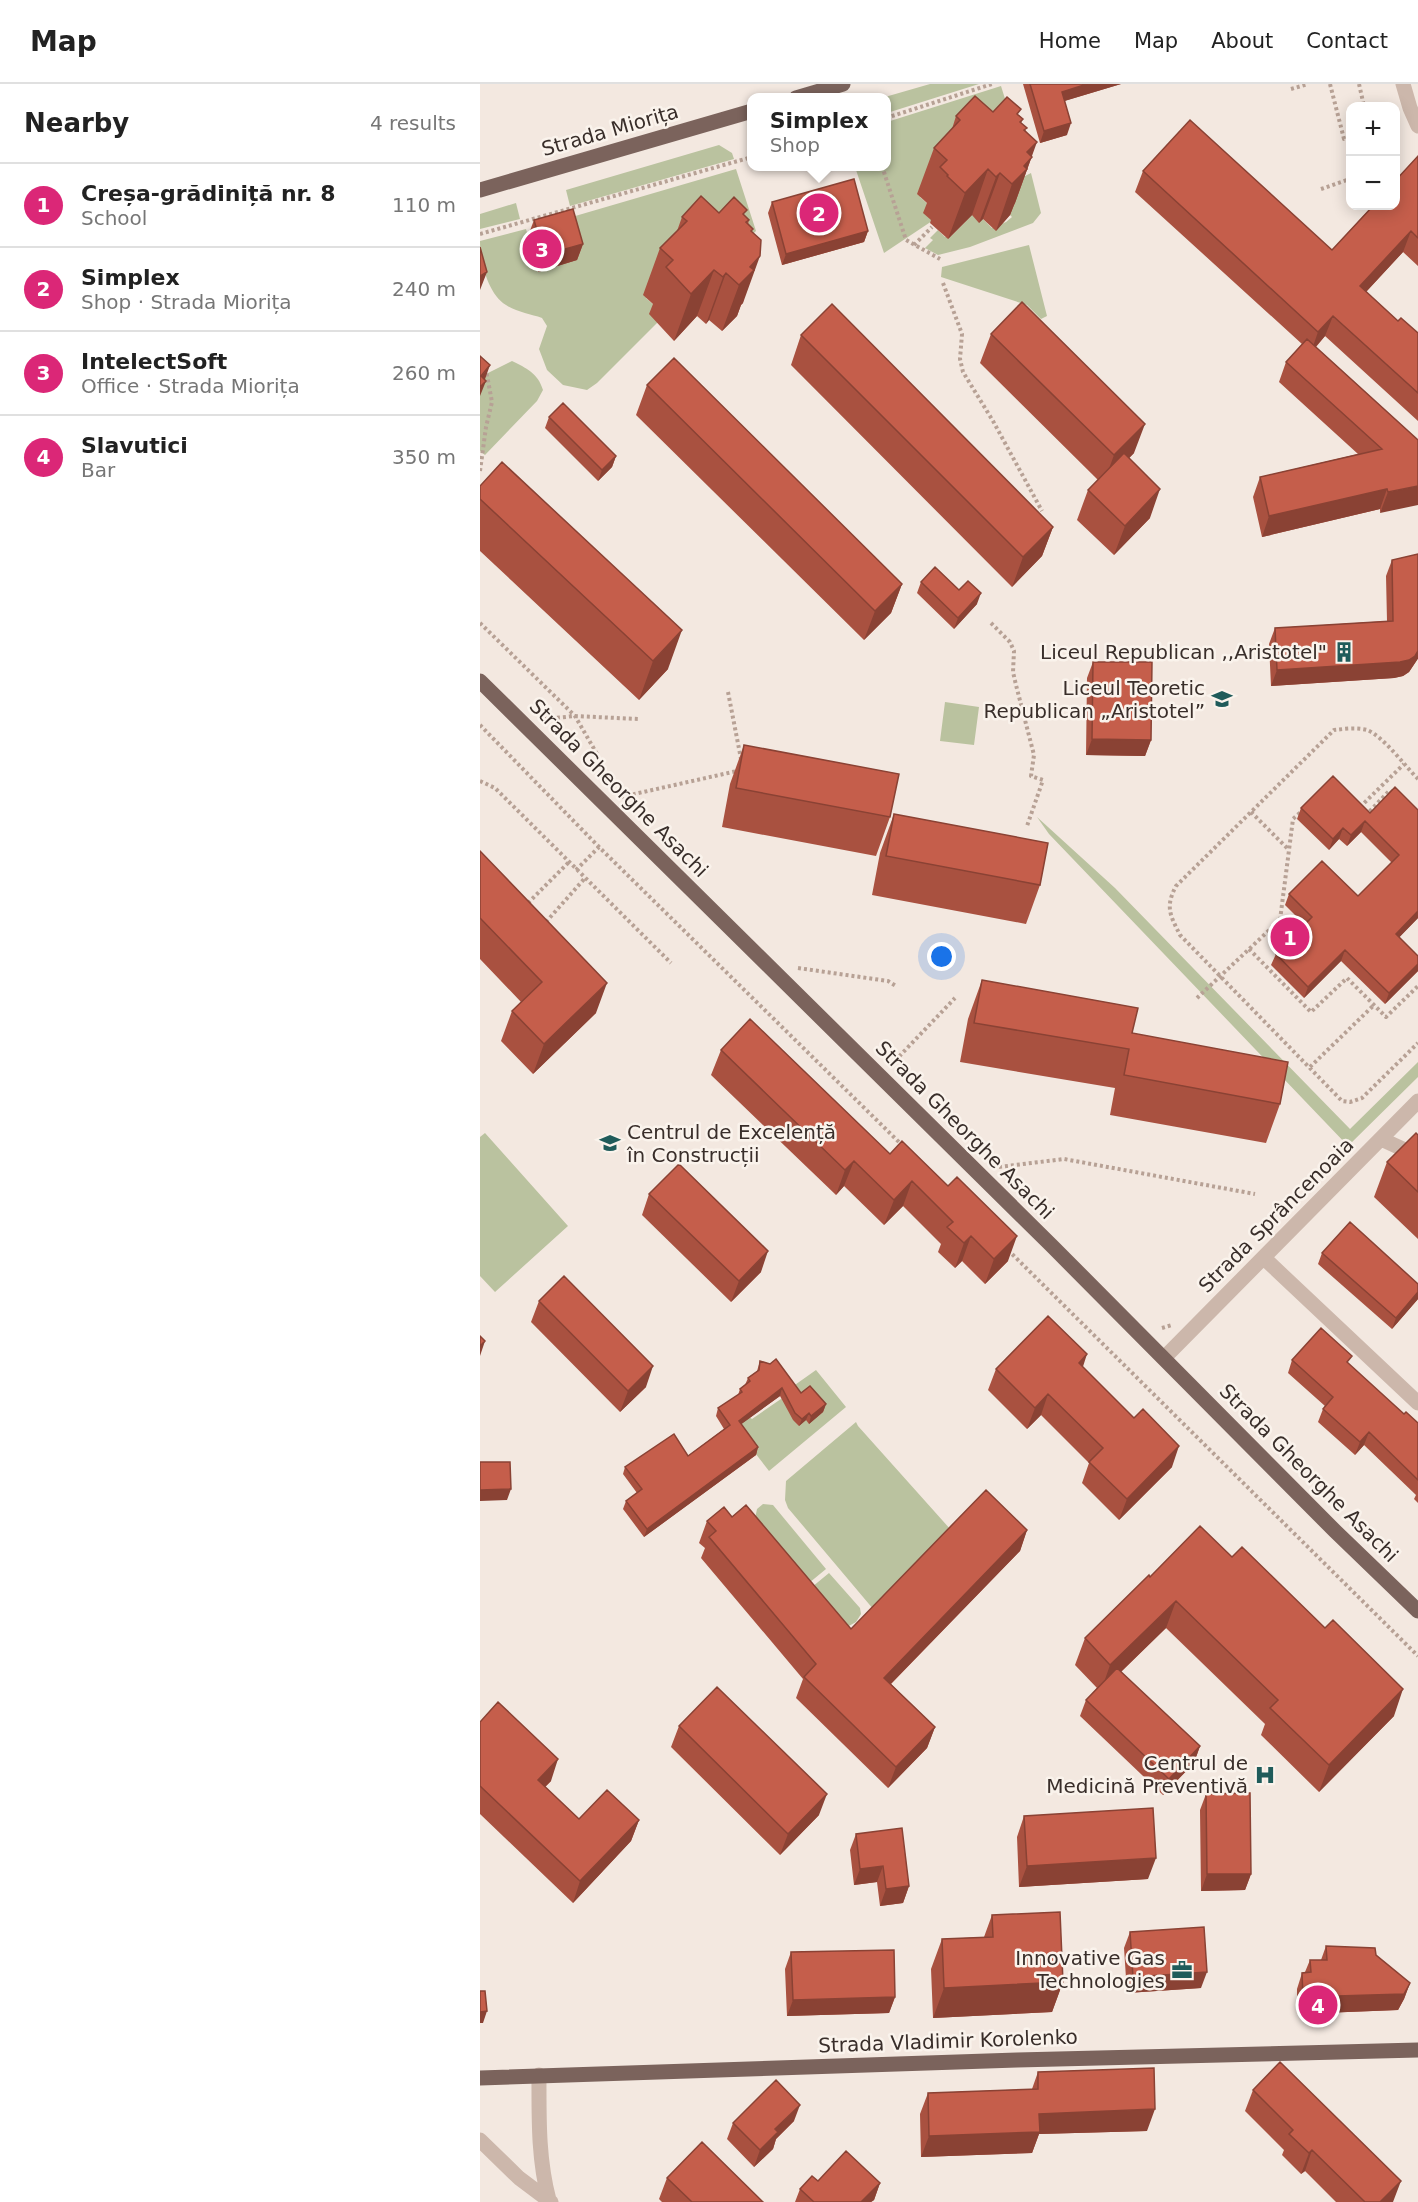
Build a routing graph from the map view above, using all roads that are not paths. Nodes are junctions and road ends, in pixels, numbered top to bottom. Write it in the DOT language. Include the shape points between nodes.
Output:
graph roads {
  1 [pos="843,84"];
  2 [pos="1403,84"];
  3 [pos="813,93"];
  4 [pos="747,112"];
  5 [pos="1418,126"];
  6 [pos="480,190"];
  7 [pos="480,681"];
  8 [pos="1418,1101"];
  9 [pos="1381,1139"];
  10 [pos="1418,1156"];
  11 [pos="1264,1258"];
  12 [pos="1164,1358"];
  13 [pos="1418,1403"];
  14 [pos="1418,1611"];
  15 [pos="1418,2050"];
  16 [pos="539,2076"];
  17 [pos="480,2078"];
  18 [pos="480,2140"];
  19 [pos="550,2201"];
  1 -- 3 [label="main road"];
  2 -- 5 [label="street"];
  4 -- 6 [label="main road, Strada Miorița"];
  7 -- 12 [label="main road, Strada Gheorghe Asachi"];
  8 -- 9 [label="street, Strada Sprâncenoaia"];
  9 -- 10 [label="street"];
  9 -- 11 [label="street, Strada Sprâncenoaia"];
  11 -- 12 [label="street, Strada Sprâncenoaia"];
  11 -- 13 [label="street"];
  12 -- 14 [label="main road, Strada Gheorghe Asachi"];
  15 -- 16 [label="main road, Strada Vladimir Korolenko"];
  16 -- 17 [label="main road, Strada Vladimir Korolenko"];
  16 -- 19 [label="street" via="539,2127"];
  18 -- 19 [label="street" via="519,2178"];
}
